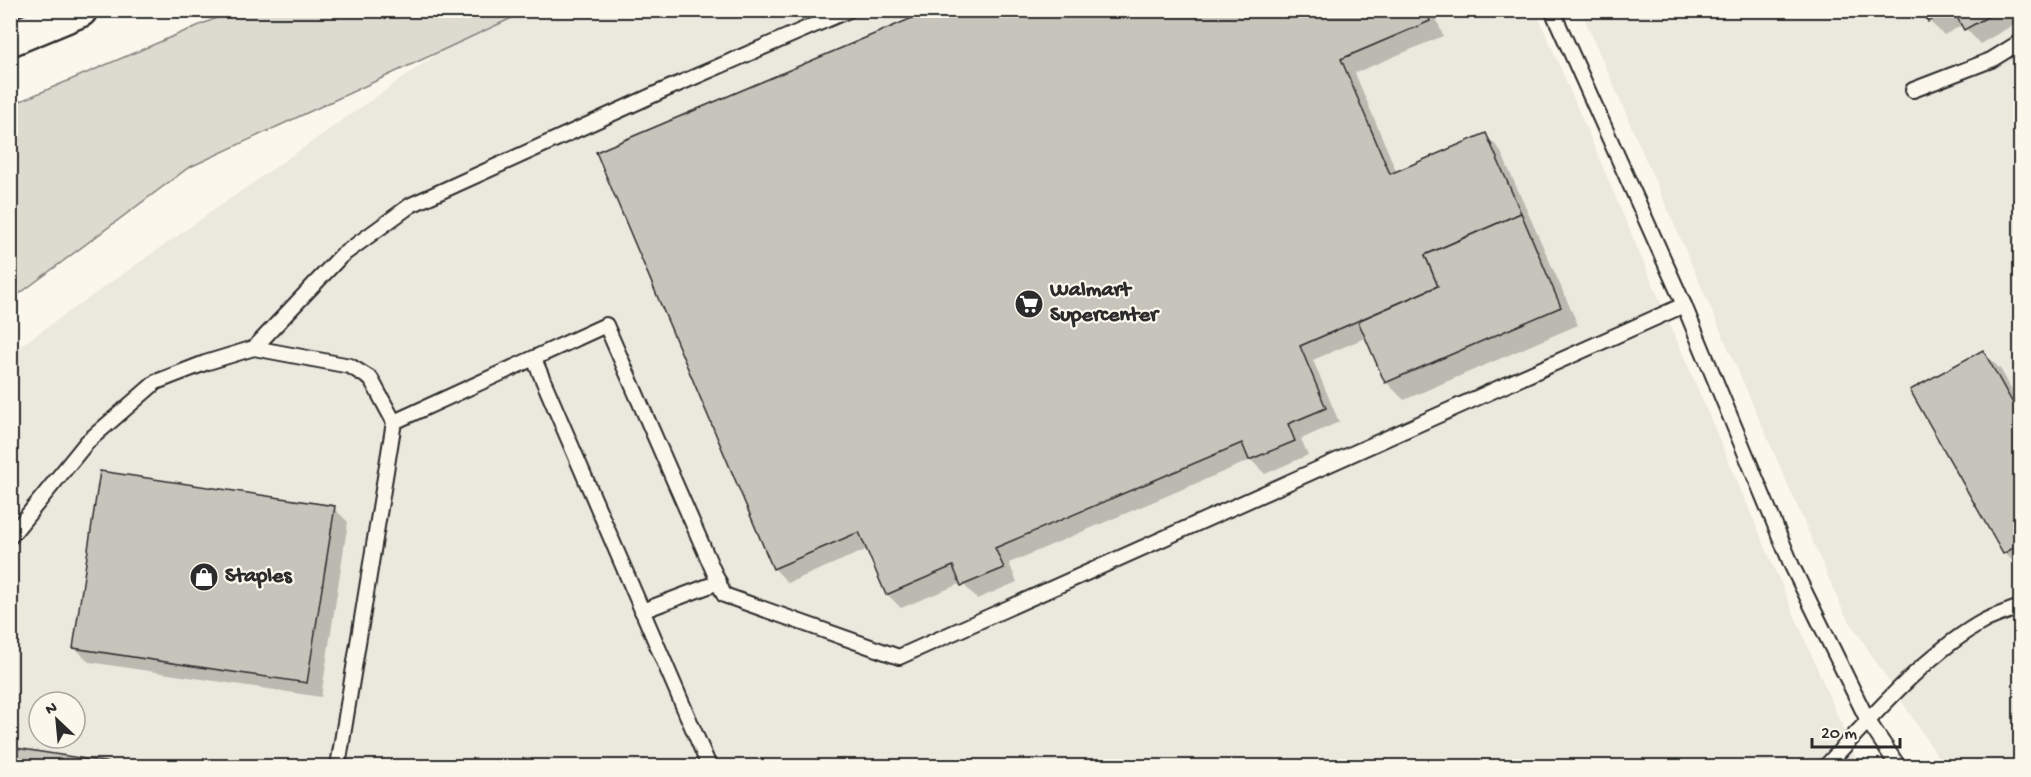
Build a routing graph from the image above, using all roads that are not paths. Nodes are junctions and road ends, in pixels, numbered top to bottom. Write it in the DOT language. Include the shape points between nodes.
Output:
graph roads {
  1 [pos="80,10"];
  2 [pos="849,10"];
  3 [pos="1552,10"];
  4 [pos="10,39"];
  5 [pos="2020,42"];
  6 [pos="1913,90"];
  7 [pos="1684,305"];
  8 [pos="254,348"];
  9 [pos="534,359"];
  10 [pos="394,422"];
  11 [pos="10,537"];
  12 [pos="719,582"];
  13 [pos="2020,607"];
  14 [pos="642,611"];
  15 [pos="1868,721"];
  16 [pos="338,766"];
  17 [pos="709,766"];
  18 [pos="1826,766"];
  19 [pos="1898,766"];
  1 -- 4 [label="highway"];
  2 -- 8 [label="lane" via="411,205 341,256"];
  3 -- 7 [label="lane"];
  5 -- 6 [label="lane" via="1991,60"];
  7 -- 12 [label="lane" via="899,657 724,595"];
  7 -- 15 [label="lane" via="1792,566"];
  8 -- 10 [label="lane" via="350,366 371,379"];
  8 -- 11 [label="lane" via="156,382 87,442"];
  9 -- 10 [label="lane"];
  9 -- 12 [label="lane" via="606,326"];
  9 -- 14 [label="lane"];
  10 -- 16 [label="lane"];
  12 -- 14 [label="lane"];
  13 -- 15 [label="lane" via="1986,620 1941,650"];
  14 -- 17 [label="lane"];
  15 -- 18 [label="lane"];
  15 -- 19 [label="lane"];
}
